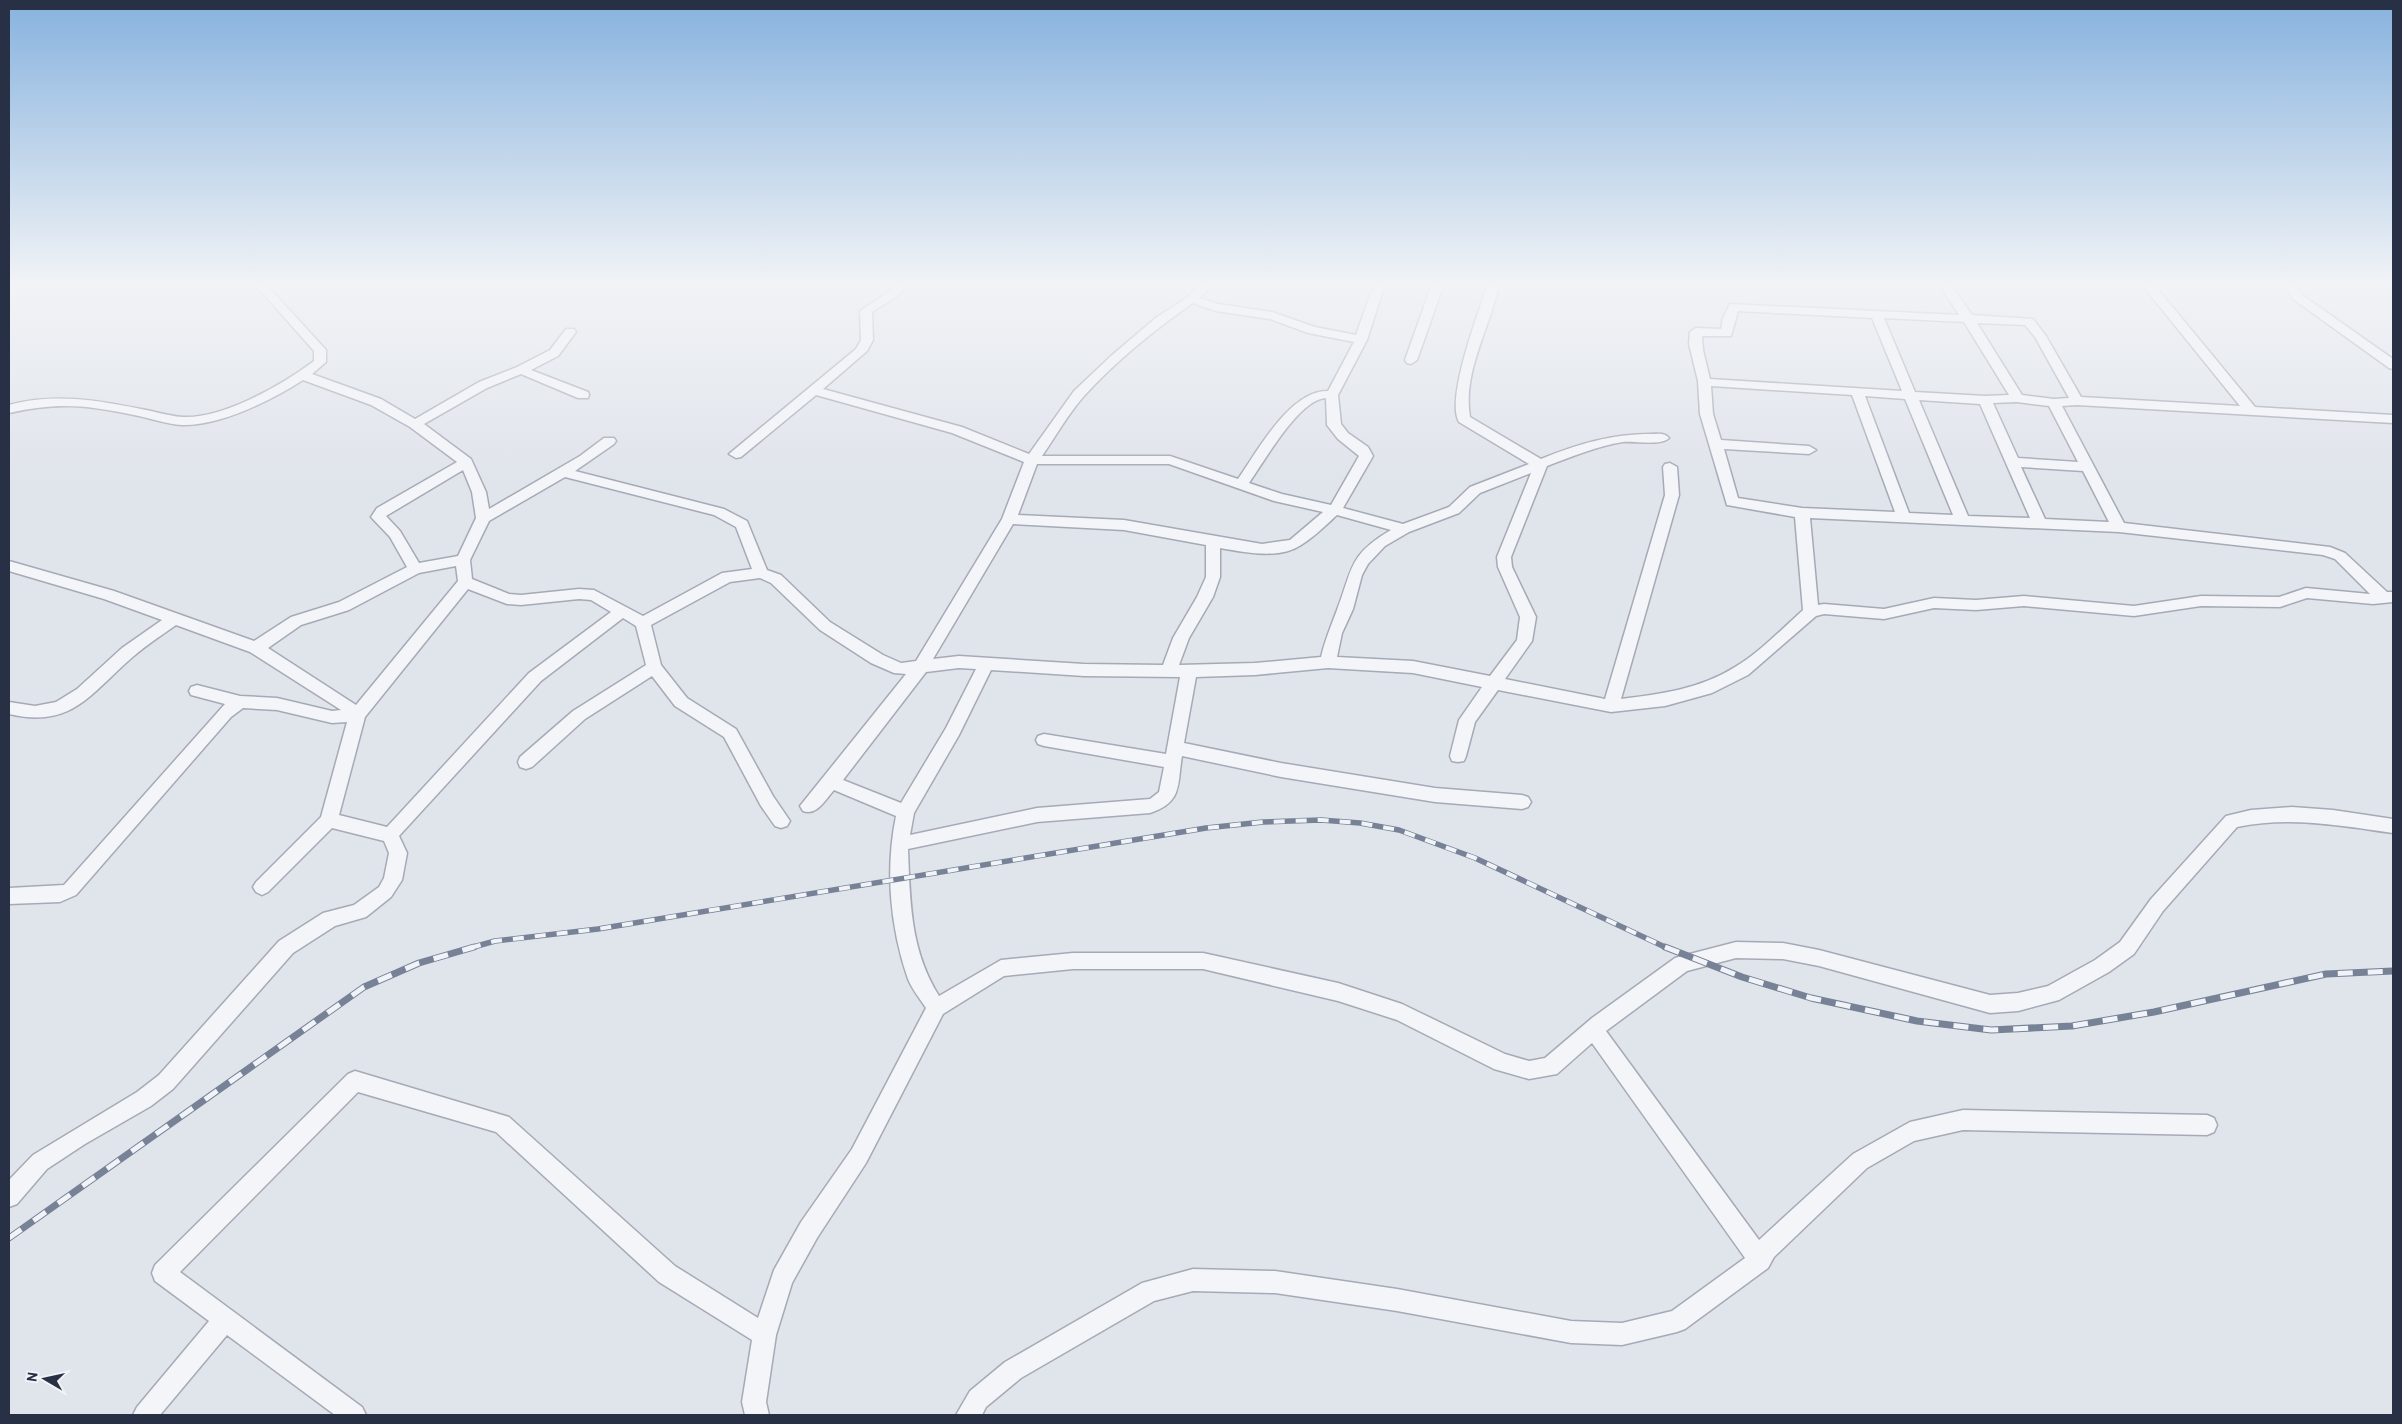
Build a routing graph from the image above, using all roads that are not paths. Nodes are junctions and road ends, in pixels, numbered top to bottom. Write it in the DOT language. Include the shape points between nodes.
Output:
graph roads {
  1 [pos="318,347"];
  2 [pos="558,347"];
  3 [pos="863,347"];
  4 [pos="1128,347"];
  5 [pos="1357,347"];
  6 [pos="1415,347"];
  7 [pos="1476,347"];
  8 [pos="1695,347"];
  9 [pos="1890,347"];
  10 [pos="1987,347"];
  11 [pos="2046,347"];
  12 [pos="2200,347"];
  13 [pos="2368,347"];
  14 [pos="1411,360"];
  15 [pos="2393,365"];
  16 [pos="521,370"];
  17 [pos="305,376"];
  18 [pos="1704,382"];
  19 [pos="814,390"];
  20 [pos="1857,392"];
  21 [pos="1911,394"];
  22 [pos="583,395"];
  23 [pos="1332,395"];
  24 [pos="2017,398"];
  25 [pos="1985,400"];
  26 [pos="2077,400"];
  27 [pos="2054,403"];
  28 [pos="9,409"];
  29 [pos="2252,411"];
  30 [pos="2393,419"];
  31 [pos="415,424"];
  32 [pos="1662,438"];
  33 [pos="609,441"];
  34 [pos="1716,444"];
  35 [pos="1809,450"];
  36 [pos="736,454"];
  37 [pos="1032,460"];
  38 [pos="466,462"];
  39 [pos="2012,462"];
  40 [pos="1541,465"];
  41 [pos="1670,467"];
  42 [pos="2088,467"];
  43 [pos="563,472"];
  44 [pos="1241,485"];
  45 [pos="1335,510"];
  46 [pos="1802,513"];
  47 [pos="1904,516"];
  48 [pos="482,518"];
  49 [pos="1009,519"];
  50 [pos="1962,519"];
  51 [pos="2040,524"];
  52 [pos="2119,527"];
  53 [pos="1404,530"];
  54 [pos="1213,542"];
  55 [pos="463,560"];
  56 [pos="9,566"];
  57 [pos="415,569"];
  58 [pos="761,573"];
  59 [pos="465,582"];
  60 [pos="2389,598"];
  61 [pos="622,611"];
  62 [pos="1811,612"];
  63 [pos="175,618"];
  64 [pos="643,623"];
  65 [pos="256,648"];
  66 [pos="1328,662"];
  67 [pos="987,664"];
  68 [pos="654,667"];
  69 [pos="920,668"];
  70 [pos="1169,671"];
  71 [pos="1189,671"];
  72 [pos="1494,682"];
  73 [pos="197,691"];
  74 [pos="240,702"];
  75 [pos="1611,706"];
  76 [pos="9,708"];
  77 [pos="357,715"];
  78 [pos="1044,740"];
  79 [pos="1175,755"];
  80 [pos="1458,756"];
  81 [pos="526,762"];
  82 [pos="831,782"];
  83 [pos="1522,802"];
  84 [pos="809,806"];
  85 [pos="905,812"];
  86 [pos="329,820"];
  87 [pos="781,821"];
  88 [pos="2393,826"];
  89 [pos="390,835"];
  90 [pos="898,844"];
  91 [pos="262,887"];
  92 [pos="9,896"];
  93 [pos="936,1008"];
  94 [pos="1593,1029"];
  95 [pos="2208,1125"];
  96 [pos="9,1196"];
  97 [pos="1760,1260"];
  98 [pos="225,1320"];
  99 [pos="764,1335"];
  100 [pos="146,1415"];
  101 [pos="354,1415"];
  102 [pos="757,1415"];
  103 [pos="968,1415"];
  1 -- 17 [label="street" via="320,362"];
  2 -- 16 [label="street"];
  3 -- 19 [label="street"];
  4 -- 37 [label="street" via="1079,394"];
  5 -- 23 [label="street"];
  6 -- 14 [label="street"];
  7 -- 40 [label="street" via="1463,392 1464,418"];
  8 -- 18 [label="street"];
  9 -- 21 [label="street"];
  10 -- 24 [label="street"];
  11 -- 26 [label="street"];
  12 -- 29 [label="street"];
  13 -- 15 [label="street"];
  16 -- 22 [label="street"];
  16 -- 31 [label="street" via="483,385"];
  17 -- 28 [label="street" via="275,392 214,416 185,422 75,400 26,403"];
  17 -- 31 [label="street" via="376,402"];
  18 -- 20 [label="street"];
  18 -- 34 [label="street" via="1707,418"];
  19 -- 36 [label="street"];
  19 -- 37 [label="street" via="957,430"];
  20 -- 21 [label="street"];
  20 -- 47 [label="street"];
  21 -- 25 [label="street"];
  21 -- 50 [label="street"];
  23 -- 44 [label="street" via="1312,398 1297,411"];
  23 -- 45 [label="street" via="1334,425 1366,456"];
  24 -- 25 [label="street"];
  24 -- 27 [label="street"];
  25 -- 39 [label="street"];
  26 -- 27 [label="street"];
  26 -- 29 [label="street"];
  27 -- 42 [label="street"];
  29 -- 30 [label="street"];
  31 -- 38 [label="street"];
  32 -- 40 [label="street" via="1623,438 1574,451"];
  33 -- 43 [label="street"];
  34 -- 35 [label="street"];
  34 -- 46 [label="street" via="1732,502"];
  37 -- 44 [label="street" via="1170,460"];
  37 -- 49 [label="street"];
  38 -- 48 [label="street" via="479,492"];
  38 -- 57 [label="street" via="379,514 378,517 400,541"];
  39 -- 42 [label="street"];
  39 -- 51 [label="street"];
  40 -- 53 [label="street" via="1475,490 1454,510"];
  40 -- 72 [label="street" via="1504,557 1505,567 1528,617 1524,641"];
  41 -- 75 [label="street" via="1672,495"];
  42 -- 52 [label="street"];
  43 -- 48 [label="street"];
  43 -- 58 [label="street" via="719,512 742,524"];
  44 -- 45 [label="street" via="1279,498"];
  45 -- 53 [label="street"];
  45 -- 54 [label="street" via="1294,543 1284,546 1262,548"];
  46 -- 47 [label="street"];
  46 -- 62 [label="street"];
  47 -- 50 [label="street"];
  48 -- 55 [label="street"];
  49 -- 54 [label="street" via="1124,525"];
  49 -- 69 [label="street"];
  50 -- 51 [label="street"];
  51 -- 52 [label="street"];
  52 -- 60 [label="street" via="2325,550 2340,556"];
  53 -- 66 [label="street" via="1380,543 1362,561 1334,633"];
  54 -- 70 [label="street" via="1213,577 1181,638"];
  55 -- 57 [label="street"];
  55 -- 59 [label="street"];
  56 -- 63 [label="street"];
  57 -- 65 [label="street" via="344,606 296,621"];
  58 -- 64 [label="street" via="727,577"];
  58 -- 69 [label="street" via="776,579 825,626 876,659 900,669"];
  59 -- 61 [label="street" via="507,599 594,595"];
  59 -- 77 [label="street"];
  60 -- 62 [label="street" via="2306,593 2280,602 2200,601 2134,611 2024,601 1976,605 1934,603 1884,614 1824,609"];
  61 -- 64 [label="street"];
  61 -- 89 [label="street" via="536,677"];
  62 -- 75 [label="street" via="1742,671 1706,689 1664,700"];
  63 -- 65 [label="street"];
  63 -- 76 [label="street" via="61,708 34,713"];
  64 -- 68 [label="street"];
  65 -- 77 [label="street" via="345,704"];
  66 -- 71 [label="street"];
  66 -- 72 [label="street" via="1414,666"];
  67 -- 69 [label="street" via="959,662"];
  67 -- 70 [label="street"];
  67 -- 85 [label="street" via="953,731"];
  68 -- 81 [label="street" via="579,715"];
  68 -- 87 [label="street" via="681,702 730,732 767,802"];
  69 -- 82 [label="street"];
  70 -- 71 [label="street"];
  71 -- 79 [label="street"];
  72 -- 75 [label="street"];
  72 -- 80 [label="street" via="1468,720"];
  73 -- 74 [label="street"];
  74 -- 77 [label="street" via="278,704 332,717"];
  74 -- 92 [label="street" via="225,713 70,890 60,894"];
  77 -- 86 [label="street"];
  78 -- 79 [label="street"];
  79 -- 83 [label="street" via="1435,795"];
  79 -- 90 [label="street" via="1167,795 1150,806 1037,815"];
  82 -- 84 [label="street"];
  82 -- 85 [label="street"];
  85 -- 90 [label="street"];
  86 -- 89 [label="street"];
  86 -- 91 [label="street"];
  88 -- 94 [label="street" via="2324,815 2248,817 2232,822 2157,905 2127,948 2052,994 1990,1004 1820,958 1783,951 1736,950 1682,964"];
  89 -- 96 [label="street" via="398,852 393,880 385,892 359,911 330,919 286,947 166,1082 144,1099 40,1162"];
  90 -- 93 [label="street" via="902,920 918,979"];
  93 -- 94 [label="street" via="1001,968 1072,961 1203,961 1338,992 1402,1013 1501,1062 1529,1070 1550,1067"];
  93 -- 99 [label="street" via="859,1156 809,1230 782,1278"];
  94 -- 97 [label="street"];
  95 -- 97 [label="street" via="1963,1120 1910,1132 1860,1161 1766,1249"];
  97 -- 103 [label="street" via="1677,1322 1622,1334 1571,1332 1397,1300 1275,1282 1193,1280 1150,1291 1013,1370 978,1399"];
  98 -- 99 [label="street" via="163,1274 355,1081 502,1124 667,1274"];
  98 -- 100 [label="street"];
  98 -- 101 [label="street"];
  99 -- 102 [label="street" via="754,1402"];
}
